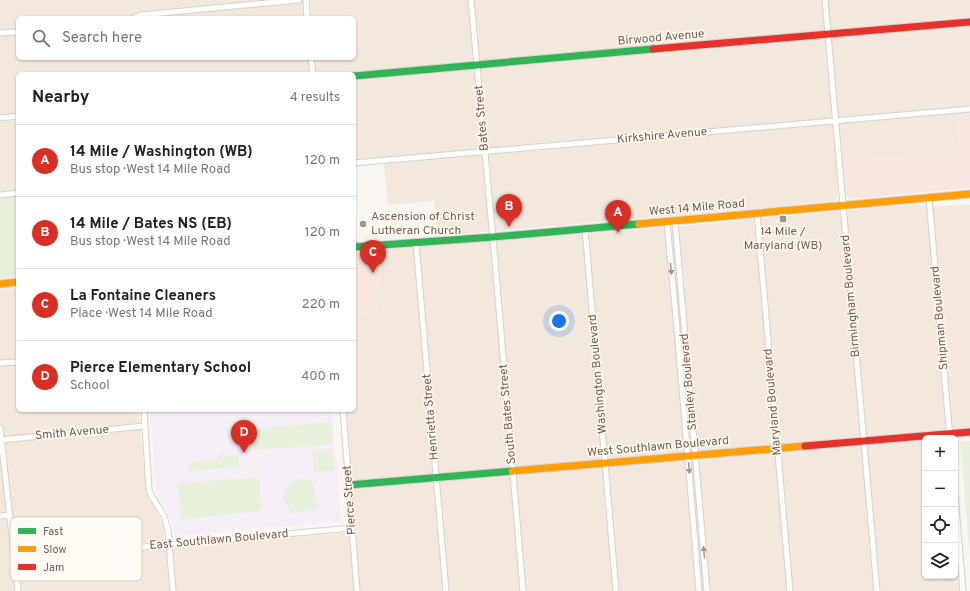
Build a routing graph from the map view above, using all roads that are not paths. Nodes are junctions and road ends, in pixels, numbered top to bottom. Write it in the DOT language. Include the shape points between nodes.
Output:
graph roads {
  1 [pos="299,0"];
  2 [pos="306,0"];
  3 [pos="471,0"];
  4 [pos="825,0"];
  5 [pos="138,16"];
  6 [pos="308,16"];
  7 [pos="970,22"];
  8 [pos="16,32"];
  9 [pos="0,34"];
  10 [pos="828,34"];
  11 [pos="311,60"];
  12 [pos="477,65"];
  13 [pos="313,72"];
  14 [pos="356,76"];
  15 [pos="970,109"];
  16 [pos="16,116"];
  17 [pos="0,118"];
  18 [pos="836,121"];
  19 [pos="485,151"];
  20 [pos="356,163"];
  21 [pos="16,193"];
  22 [pos="970,194"];
  23 [pos="0,195"];
  24 [pos="929,198"];
  25 [pos="843,206"];
  26 [pos="757,213"];
  27 [pos="675,221"];
  28 [pos="667,222"];
  29 [pos="585,229"];
  30 [pos="493,237"];
  31 [pos="416,242"];
  32 [pos="356,247"];
  33 [pos="16,282"];
  34 [pos="0,284"];
  35 [pos="678,340"];
  36 [pos="686,340"];
  37 [pos="16,362"];
  38 [pos="0,364"];
  39 [pos="144,412"];
  40 [pos="343,412"];
  41 [pos="145,426"];
  42 [pos="0,428"];
  43 [pos="970,432"];
  44 [pos="950,435"];
  45 [pos="955,435"];
  46 [pos="922,438"];
  47 [pos="1,440"];
  48 [pos="864,441"];
  49 [pos="777,448"];
  50 [pos="692,455"];
  51 [pos="605,463"];
  52 [pos="513,471"];
  53 [pos="436,477"];
  54 [pos="349,484"];
  55 [pos="956,507"];
  56 [pos="0,516"];
  57 [pos="10,516"];
  58 [pos="352,528"];
  59 [pos="170,545"];
  60 [pos="142,548"];
  61 [pos="17,581"];
  62 [pos="699,590"];
  63 [pos="707,590"];
  64 [pos="18,591"];
  65 [pos="173,591"];
  66 [pos="357,591"];
  67 [pos="446,591"];
  68 [pos="522,591"];
  69 [pos="616,591"];
  70 [pos="790,591"];
  71 [pos="877,591"];
  72 [pos="963,591"];
  1 -- 5 [label="street"];
  2 -- 6 [label="street"];
  3 -- 12 [label="street, Bates Street"];
  4 -- 10 [label="street, Birmingham Boulevard"];
  7 -- 10 [label="street, Birwood Avenue"];
  8 -- 9 [label="street"];
  10 -- 12 [label="street, Birwood Avenue"];
  10 -- 18 [label="street, Birmingham Boulevard"];
  11 -- 13 [label="street"];
  12 -- 14 [label="street, Birwood Avenue"];
  12 -- 19 [label="street, Bates Street"];
  15 -- 18 [label="street, Kirkshire Avenue"];
  16 -- 17 [label="street"];
  18 -- 19 [label="street, Kirkshire Avenue"];
  18 -- 25 [label="street, Birmingham Boulevard"];
  19 -- 20 [label="street, Kirkshire Avenue"];
  19 -- 30 [label="street, Bates Street"];
  21 -- 23 [label="street"];
  22 -- 24 [label="street, West 14 Mile Road"];
  24 -- 25 [label="street, West 14 Mile Road"];
  24 -- 44 [label="street, Shipman Boulevard"];
  25 -- 26 [label="street, West 14 Mile Road"];
  25 -- 48 [label="street, Birmingham Boulevard"];
  26 -- 27 [label="street, West 14 Mile Road"];
  26 -- 49 [label="street, Maryland Boulevard"];
  27 -- 28 [label="street, West 14 Mile Road"];
  27 -- 36 [label="street, Stanley Boulevard"];
  28 -- 29 [label="street, West 14 Mile Road"];
  28 -- 35 [label="street, Stanley Boulevard, one-way"];
  29 -- 30 [label="street, West 14 Mile Road"];
  29 -- 51 [label="street, Washington Boulevard"];
  30 -- 31 [label="street, West 14 Mile Road"];
  30 -- 52 [label="street, South Bates Street"];
  31 -- 32 [label="street, West 14 Mile Road"];
  31 -- 53 [label="street, Henrietta Street"];
  33 -- 34 [label="street"];
  35 -- 36 [label="street"];
  35 -- 50 [label="street, Stanley Boulevard"];
  36 -- 50 [label="street, Stanley Boulevard"];
  37 -- 38 [label="street"];
  39 -- 41 [label="street"];
  40 -- 54 [label="street, Pierce Street"];
  41 -- 47 [label="street, Smith Avenue"];
  41 -- 59 [label="street" via="149,489 164,516"];
  42 -- 47 [label="street"];
  43 -- 45 [label="street, West Southlawn Boulevard"];
  46 -- 48 [label="street, West Southlawn Boulevard"];
  47 -- 57 [label="street"];
  48 -- 49 [label="street, West Southlawn Boulevard"];
  48 -- 71 [label="street, Birmingham Boulevard"];
  49 -- 50 [label="street, West Southlawn Boulevard"];
  49 -- 70 [label="street, Maryland Boulevard"];
  50 -- 51 [label="street, West Southlawn Boulevard"];
  50 -- 62 [label="street, Stanley Boulevard, one-way"];
  63 -- 50 [label="street, Stanley Boulevard, one-way"];
  51 -- 52 [label="street, West Southlawn Boulevard"];
  51 -- 69 [label="street, Washington Boulevard"];
  52 -- 53 [label="street, West Southlawn Boulevard"];
  52 -- 68 [label="street, South Bates Street"];
  53 -- 54 [label="street, West Southlawn Boulevard"];
  53 -- 67 [label="street, Henrietta Street"];
  54 -- 58 [label="street, Pierce Street"];
  55 -- 72 [label="street"];
  56 -- 57 [label="street"];
  58 -- 59 [label="street, East Southlawn Boulevard"];
  58 -- 66 [label="street, Pierce Street"];
  59 -- 60 [label="street, East Southlawn Boulevard"];
  59 -- 65 [label="street"];
  61 -- 64 [label="street"];
  62 -- 63 [label="street"];
}
